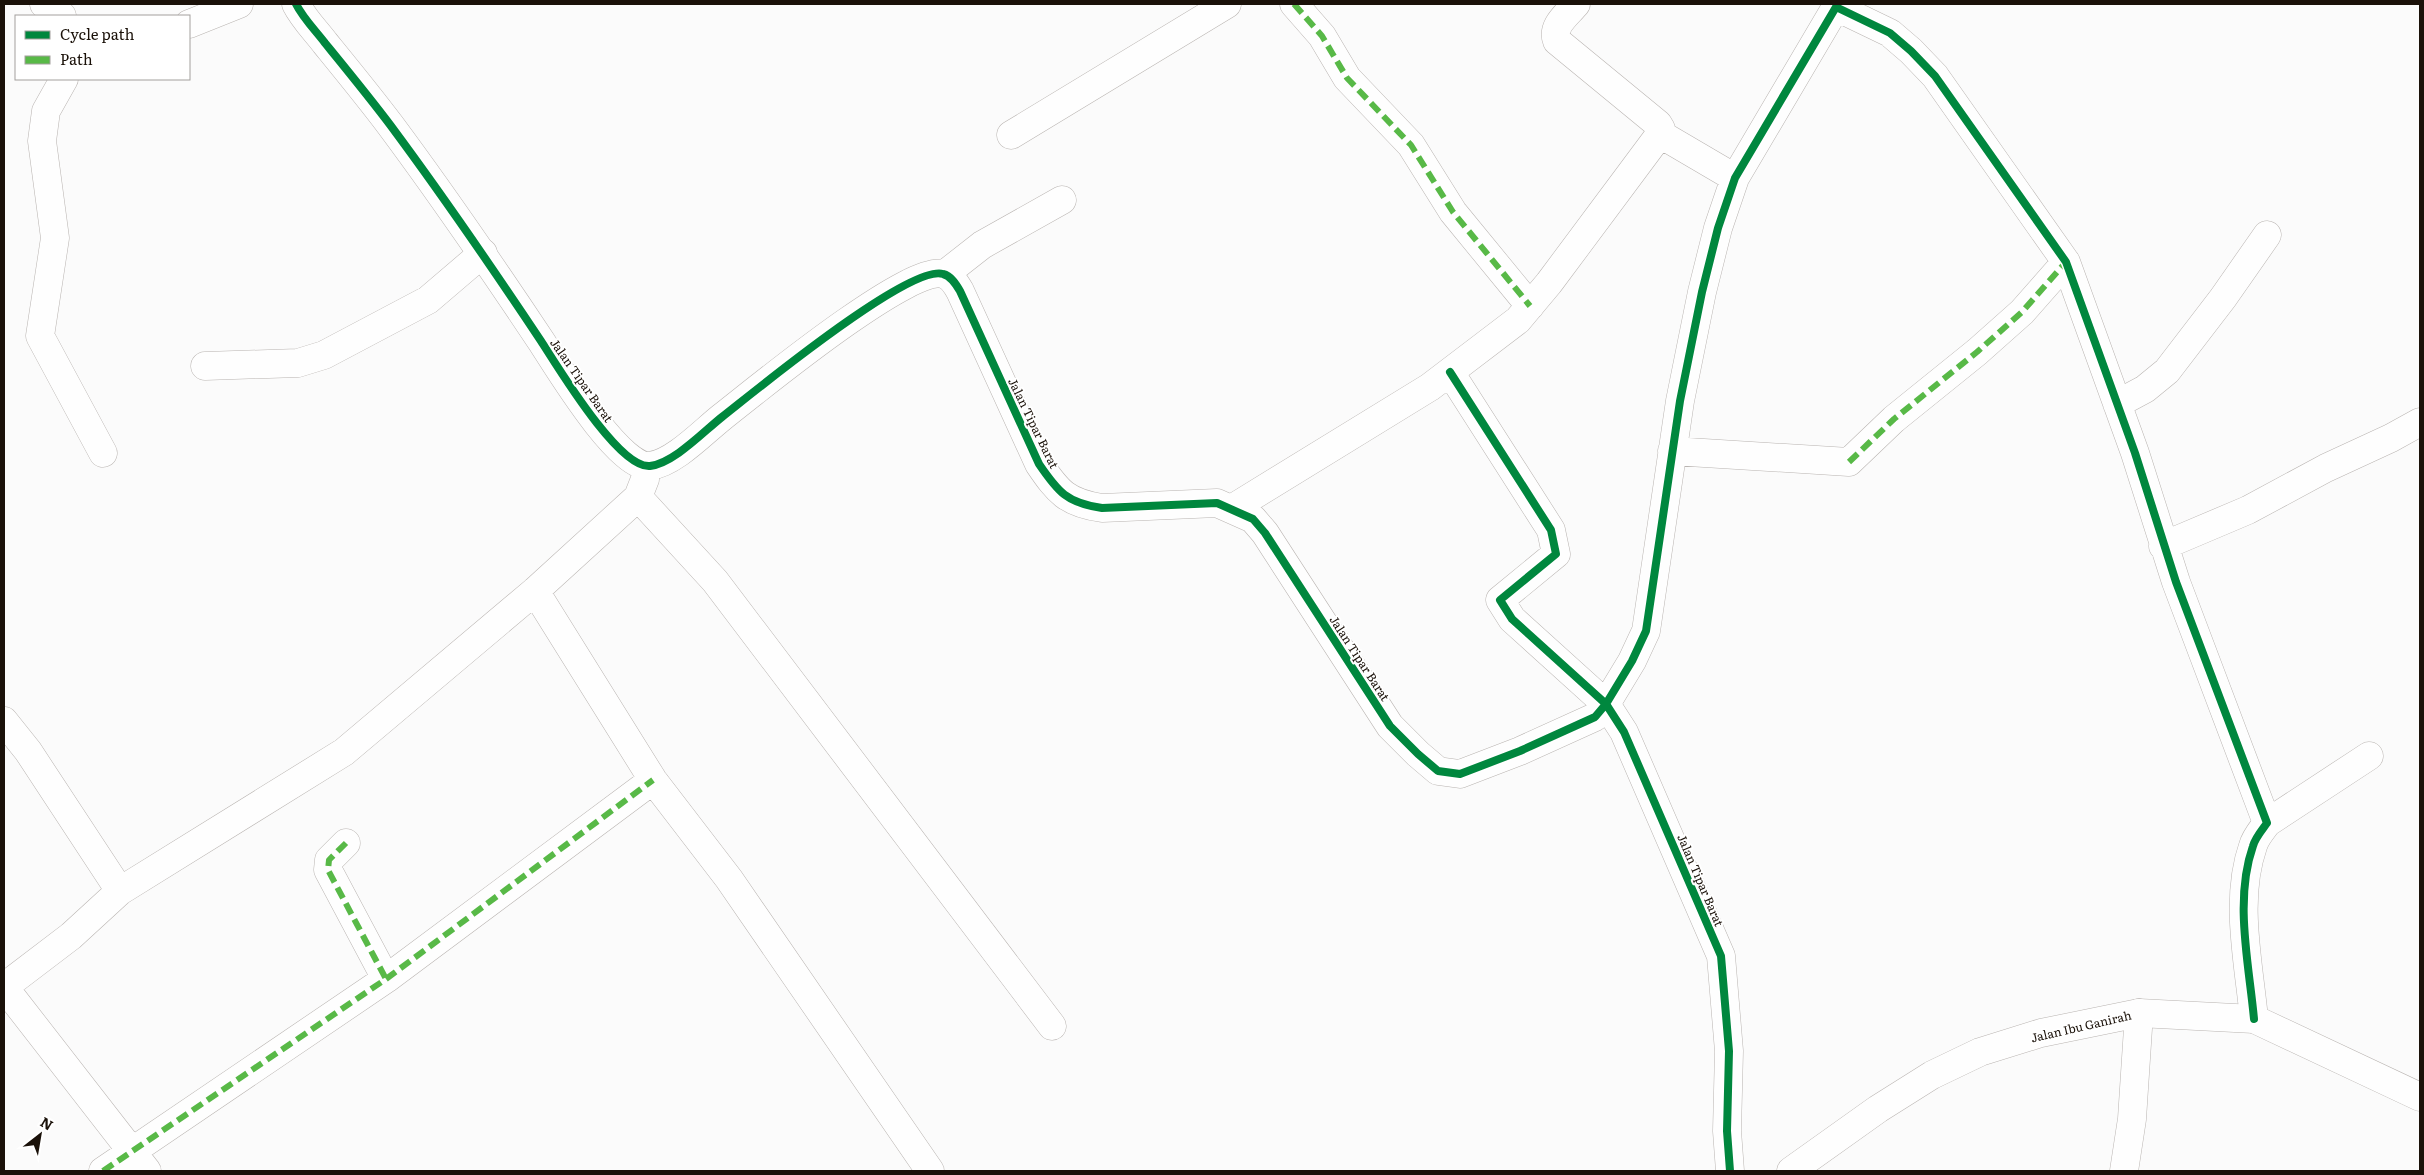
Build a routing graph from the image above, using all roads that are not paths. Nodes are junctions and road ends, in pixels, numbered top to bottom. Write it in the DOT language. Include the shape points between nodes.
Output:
graph roads {
  1 [pos="44,4"];
  2 [pos="239,4"];
  3 [pos="1227,4"];
  4 [pos="1294,4"];
  5 [pos="1576,4"];
  6 [pos="1833,5"];
  7 [pos="292,6"];
  8 [pos="60,15"];
  9 [pos="190,24"];
  10 [pos="63,80"];
  11 [pos="1660,134"];
  12 [pos="1011,135"];
  13 [pos="1735,178"];
  14 [pos="1062,200"];
  15 [pos="2267,235"];
  16 [pos="482,253"];
  17 [pos="2066,262"];
  18 [pos="944,274"];
  19 [pos="1530,306"];
  20 [pos="205,366"];
  21 [pos="1450,372"];
  22 [pos="2117,404"];
  23 [pos="2420,422"];
  24 [pos="1672,450"];
  25 [pos="103,453"];
  26 [pos="650,466"];
  27 [pos="638,497"];
  28 [pos="1232,508"];
  29 [pos="2163,546"];
  30 [pos="535,592"];
  31 [pos="1606,704"];
  32 [pos="4,721"];
  33 [pos="2369,756"];
  34 [pos="653,780"];
  35 [pos="2267,823"];
  36 [pos="346,843"];
  37 [pos="120,891"];
  38 [pos="386,979"];
  39 [pos="4,987"];
  40 [pos="2139,1013"];
  41 [pos="2254,1019"];
  42 [pos="1052,1026"];
  43 [pos="2420,1098"];
  44 [pos="140,1162"];
  45 [pos="103,1171"];
  46 [pos="930,1171"];
  47 [pos="1730,1171"];
  48 [pos="1791,1171"];
  49 [pos="2124,1171"];
  1 -- 8 [label="street"];
  2 -- 9 [label="street"];
  3 -- 12 [label="street"];
  4 -- 19 [label="street" via="1322,36 1347,78 1411,145 1453,212"];
  5 -- 11 [label="street" via="1556,28 1557,41 1658,124"];
  6 -- 13 [label="street"];
  6 -- 17 [label="street" via="1890,33 1935,76"];
  7 -- 16 [label="street, Jalan Tipar Barat" via="390,125"];
  10 -- 25 [label="street" via="46,111 42,141 55,238 40,336"];
  11 -- 13 [label="street"];
  11 -- 19 [label="street"];
  13 -- 24 [label="street" via="1702,292"];
  14 -- 18 [label="street" via="982,245"];
  15 -- 22 [label="street" via="2167,371 2145,389"];
  16 -- 20 [label="street" via="428,300 324,355 298,363"];
  16 -- 26 [label="street, Jalan Tipar Barat" via="584,406 630,460"];
  17 -- 22 [label="street"];
  17 -- 24 [label="street" via="2022,312 1894,419 1850,462"];
  18 -- 26 [label="street" via="923,277 876,301 668,460"];
  18 -- 28 [label="street, Jalan Tipar Barat" via="955,282 960,291 1039,464 1056,489 1069,500 1102,508 1203,502"];
  19 -- 21 [label="street" via="1518,320"];
  21 -- 28 [label="street"];
  21 -- 31 [label="street" via="1551,530 1556,554 1500,600 1512,619"];
  22 -- 29 [label="street"];
  23 -- 29 [label="street" via="2248,510"];
  24 -- 31 [label="street" via="1646,631"];
  26 -- 27 [label="street"];
  27 -- 30 [label="street"];
  27 -- 42 [label="street" via="715,580"];
  28 -- 31 [label="street, Jalan Tipar Barat" via="1253,519 1265,534 1390,726 1438,771 1460,774 1520,751 1595,717"];
  29 -- 35 [label="street"];
  30 -- 34 [label="street"];
  30 -- 37 [label="street" via="344,752"];
  31 -- 47 [label="street, Jalan Tipar Barat" via="1624,732 1721,956 1729,1051 1727,1131"];
  32 -- 37 [label="street" via="28,751"];
  33 -- 35 [label="street"];
  34 -- 38 [label="street"];
  34 -- 46 [label="street" via="728,880"];
  35 -- 41 [label="street" via="2253,844 2246,878 2245,914"];
  36 -- 38 [label="street" via="329,860 328,870"];
  37 -- 39 [label="street" via="70,936"];
  38 -- 44 [label="street"];
  39 -- 44 [label="street"];
  40 -- 41 [label="street, Jalan Ibu Ganirah"];
  40 -- 48 [label="street, Jalan Ibu Ganirah" via="2041,1033 1980,1052 1932,1075 1878,1109"];
  40 -- 49 [label="street" via="2132,1119"];
  41 -- 43 [label="street, Jalan Ibu Ganirah"];
  44 -- 45 [label="street"];
}
